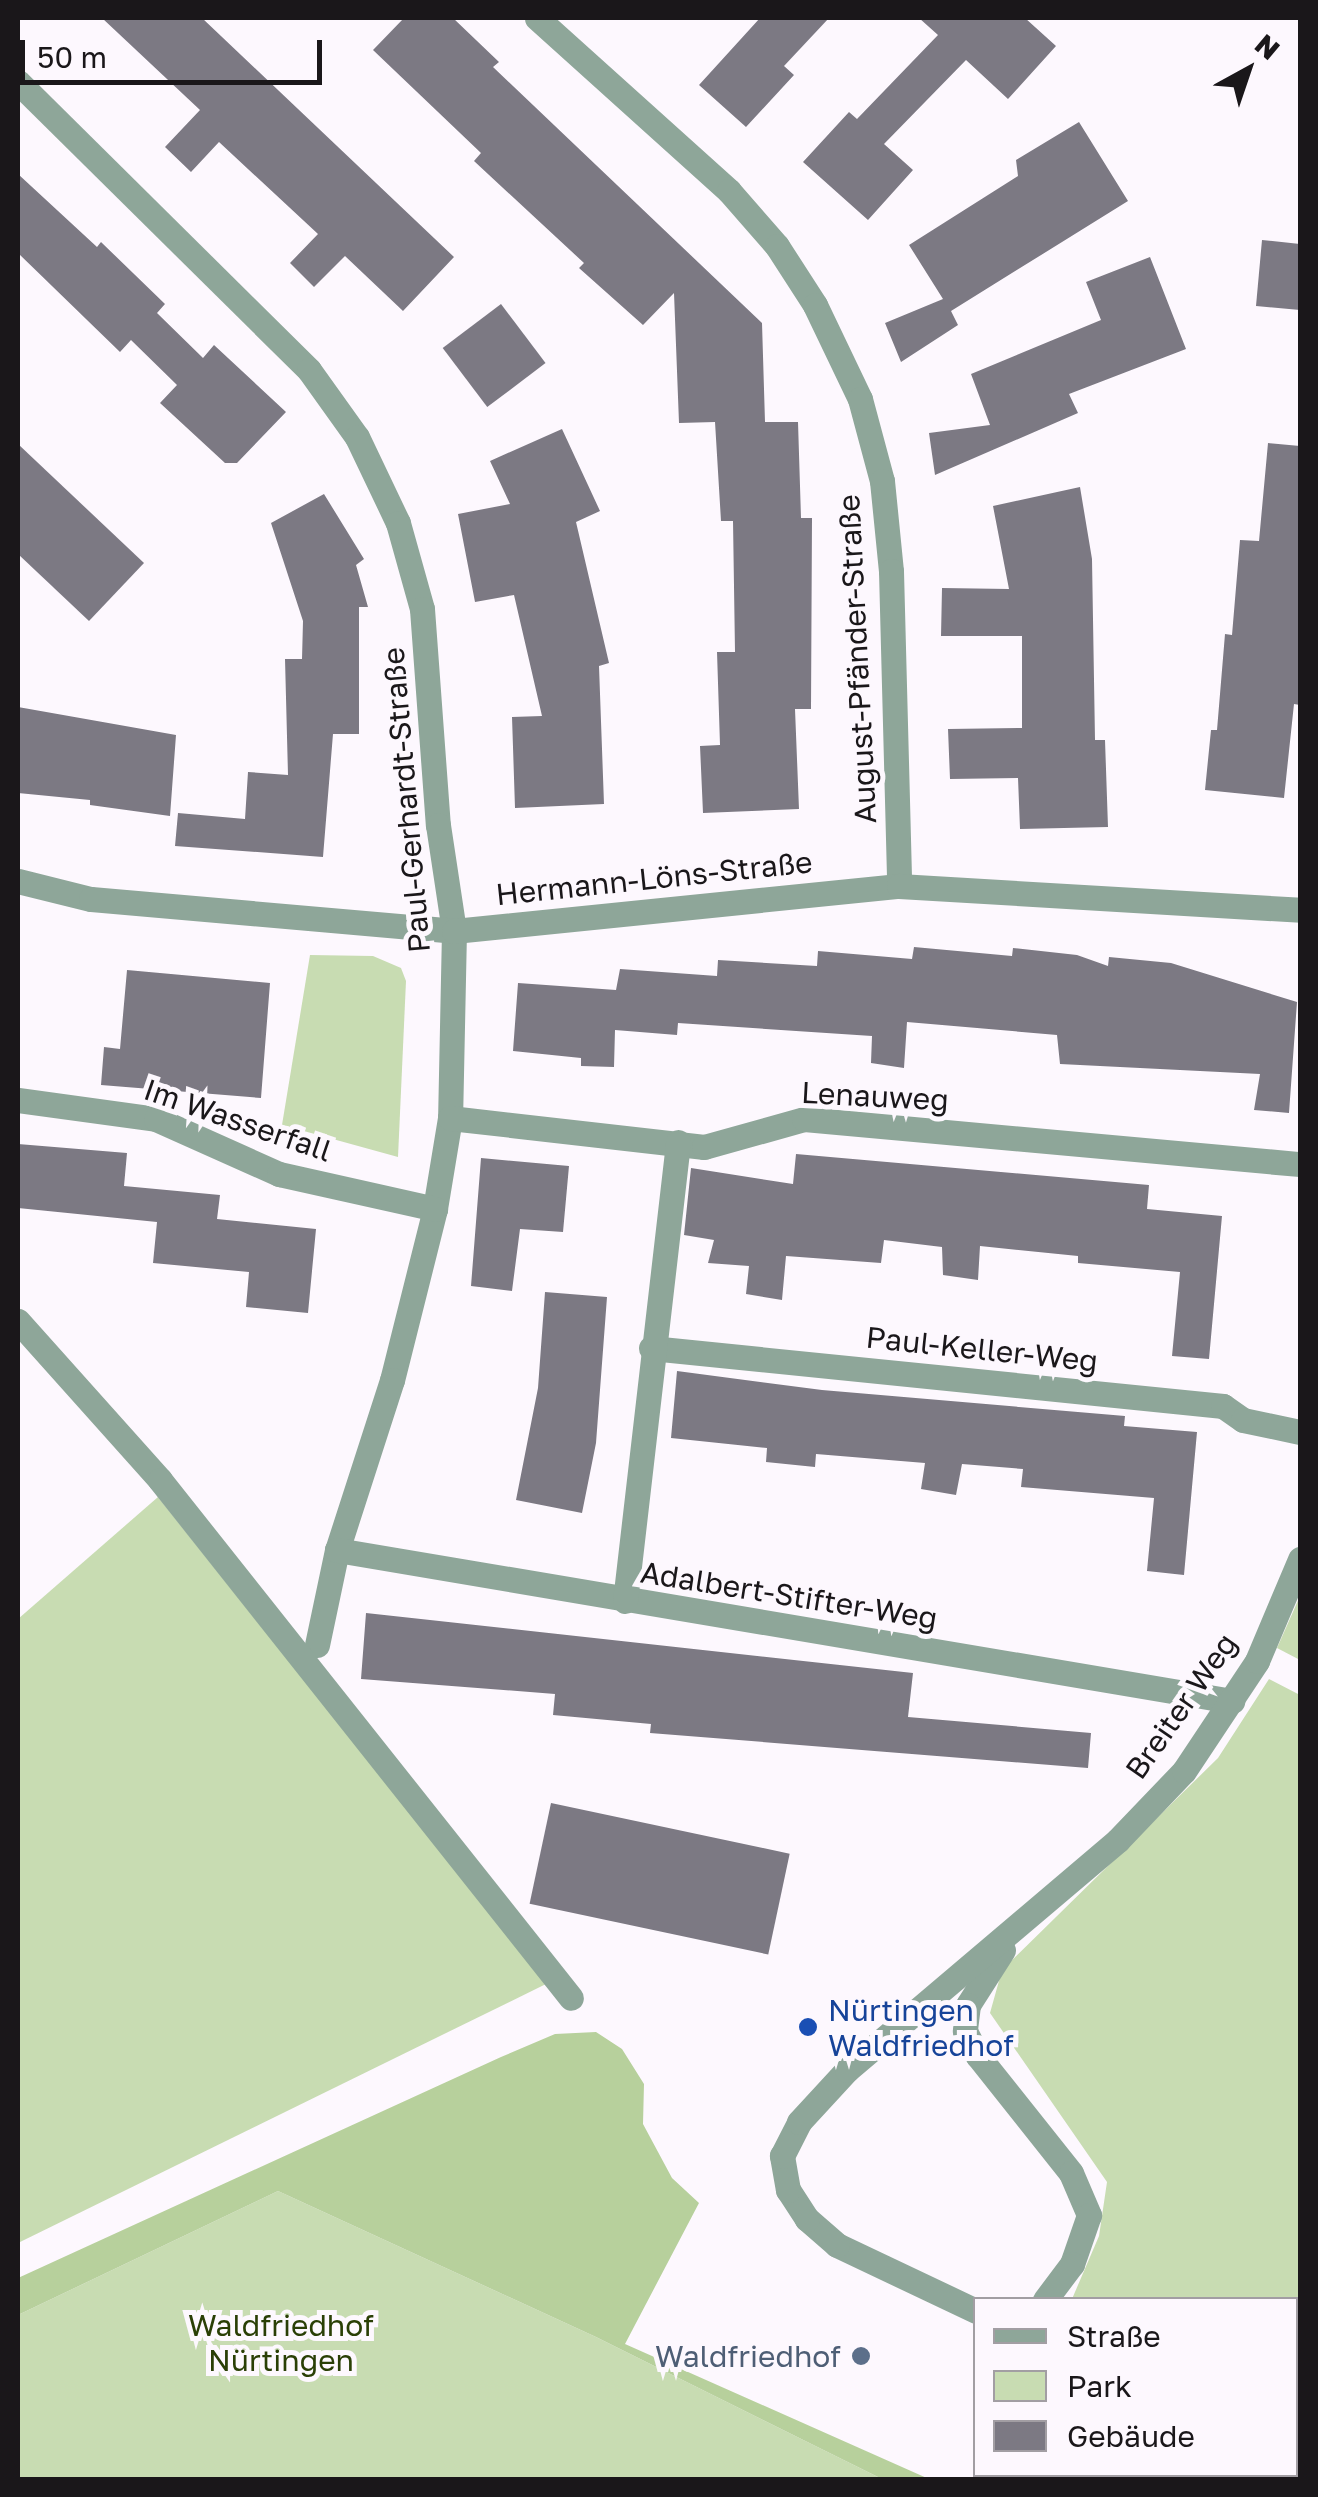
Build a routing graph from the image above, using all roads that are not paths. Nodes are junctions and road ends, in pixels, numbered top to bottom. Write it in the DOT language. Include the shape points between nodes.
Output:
graph roads {
  1 [pos="536,18"];
  2 [pos="18,82"];
  3 [pos="18,881"];
  4 [pos="898,886"];
  5 [pos="1300,910"];
  6 [pos="454,931"];
  7 [pos="18,1100"];
  8 [pos="450,1118"];
  9 [pos="678,1142"];
  10 [pos="1300,1164"];
  11 [pos="435,1209"];
  12 [pos="18,1321"];
  13 [pos="651,1348"];
  14 [pos="1300,1432"];
  15 [pos="337,1550"];
  16 [pos="1300,1559"];
  17 [pos="626,1602"];
  18 [pos="317,1646"];
  19 [pos="1232,1701"];
  20 [pos="1036,1906"];
  21 [pos="571,1998"];
  22 [pos="1047,2297"];
  23 [pos="973,2309"];
  1 -- 4 [label="street, August-Pfänder-Straße" via="729,191 777,246 815,305 860,398 882,481 892,570"];
  2 -- 6 [label="street, Paul-Gerhardt-Straße" via="309,370 357,437 398,523 422,609 438,825"];
  3 -- 6 [label="street, Hermann-Löns-Straße" via="91,899"];
  4 -- 5 [label="street, Hermann-Löns-Straße"];
  4 -- 6 [label="street, Hermann-Löns-Straße"];
  6 -- 8 [label="street, Paul-Gerhardt-Straße"];
  7 -- 11 [label="street, Im Wasserfall" via="156,1120 279,1174"];
  8 -- 9 [label="street, Lenauweg"];
  8 -- 11 [label="street, Paul-Gerhardt-Straße"];
  9 -- 10 [label="street, Lenauweg" via="704,1147 804,1119"];
  9 -- 13 [label="street"];
  11 -- 15 [label="street, Paul-Gerhardt-Straße" via="392,1380"];
  12 -- 21 [label="street" via="160,1480"];
  13 -- 14 [label="street, Paul-Keller-Weg" via="1224,1406 1243,1420"];
  13 -- 17 [label="street"];
  15 -- 17 [label="street, Adalbert-Stifter-Weg"];
  15 -- 18 [label="street, Paul-Gerhardt-Straße"];
  16 -- 19 [label="street, Breiter Weg" via="1257,1661"];
  17 -- 19 [label="street, Adalbert-Stifter-Weg"];
  19 -- 20 [label="street, Breiter Weg" via="1150,1808"];
  20 -- 22 [label="street, Breiter Weg" via="981,1979 968,2005 966,2031 978,2056 1071,2173 1089,2214 1072,2264"];
  20 -- 23 [label="street, Breiter Weg" via="847,2070 799,2122 782,2156 788,2190 837,2246"];
}
